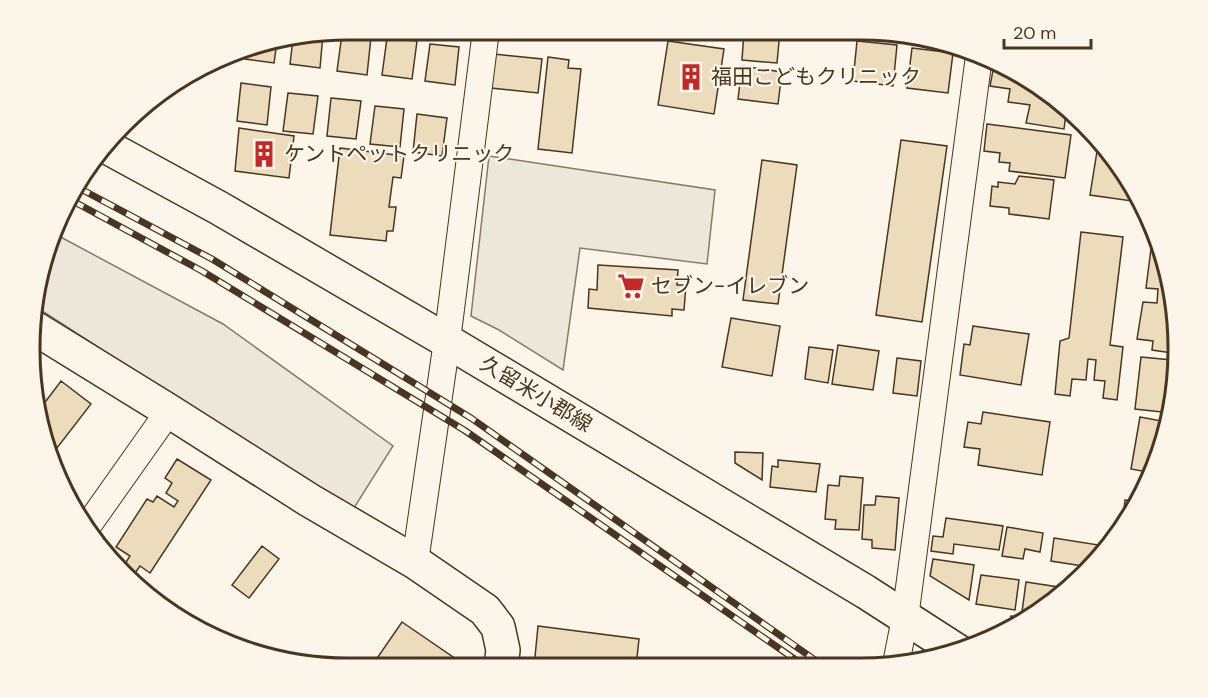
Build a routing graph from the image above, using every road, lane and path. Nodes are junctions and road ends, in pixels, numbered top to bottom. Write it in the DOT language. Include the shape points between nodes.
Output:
graph roads {
  1 [pos="485,40"];
  2 [pos="978,64"];
  3 [pos="113,150"];
  4 [pos="41,334"];
  5 [pos="447,341"];
  6 [pos="169,411"];
  7 [pos="92,520"];
  8 [pos="415,562"];
  9 [pos="905,618"];
  10 [pos="947,644"];
  11 [pos="898,655"];
  12 [pos="502,658"];
  1 -- 5 [label="street"];
  2 -- 9 [label="street"];
  3 -- 5 [label="main road, 久留米小郡線"];
  4 -- 6 [label="main road"];
  5 -- 8 [label="street"];
  5 -- 9 [label="main road, 久留米小郡線"];
  6 -- 7 [label="street"];
  6 -- 8 [label="main road"];
  8 -- 12 [label="main road" via="485,610 498,627"];
  9 -- 10 [label="main road, 久留米小郡線"];
  9 -- 11 [label="street"];
}
